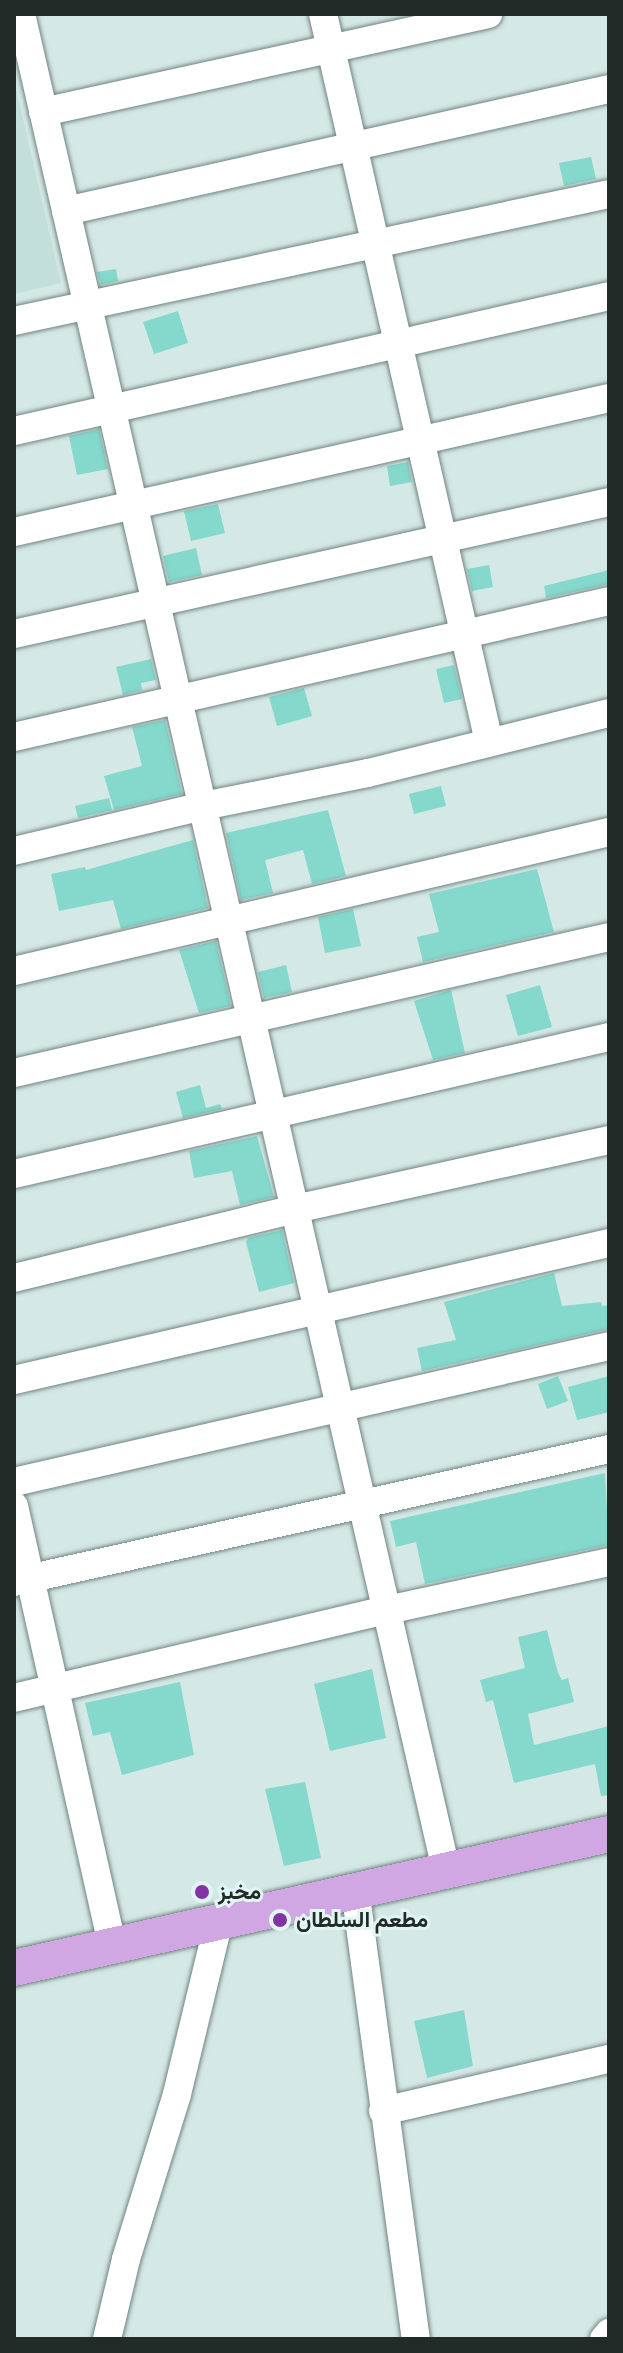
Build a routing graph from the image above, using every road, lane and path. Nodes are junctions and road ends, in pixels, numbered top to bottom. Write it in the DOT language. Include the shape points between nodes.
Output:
graph roads {
  1 [pos="323,14"];
  2 [pos="488,14"];
  3 [pos="25,15"];
  4 [pos="331,49"];
  5 [pos="609,89"];
  6 [pos="43,112"];
  7 [pos="353,145"];
  8 [pos="609,194"];
  9 [pos="66,211"];
  10 [pos="376,243"];
  11 [pos="609,296"];
  12 [pos="87,305"];
  13 [pos="14,321"];
  14 [pos="398,343"];
  15 [pos="609,398"];
  16 [pos="111,408"];
  17 [pos="14,431"];
  18 [pos="421,443"];
  19 [pos="609,502"];
  20 [pos="133,505"];
  21 [pos="14,532"];
  22 [pos="443,538"];
  23 [pos="609,601"];
  24 [pos="156,602"];
  25 [pos="14,634"];
  26 [pos="464,635"];
  27 [pos="178,698"];
  28 [pos="609,713"];
  29 [pos="14,737"];
  30 [pos="489,742"];
  31 [pos="203,806"];
  32 [pos="609,832"];
  33 [pos="14,851"];
  34 [pos="229,921"];
  35 [pos="609,937"];
  36 [pos="14,971"];
  37 [pos="252,1020"];
  38 [pos="609,1037"];
  39 [pos="14,1073"];
  40 [pos="273,1113"];
  41 [pos="609,1140"];
  42 [pos="14,1174"];
  43 [pos="295,1209"];
  44 [pos="609,1243"];
  45 [pos="14,1278"];
  46 [pos="318,1311"];
  47 [pos="609,1346"];
  48 [pos="14,1380"];
  49 [pos="340,1405"];
  50 [pos="609,1449"];
  51 [pos="14,1482"];
  52 [pos="14,1506"];
  53 [pos="363,1506"];
  54 [pos="609,1562"];
  55 [pos="22,1580"];
  56 [pos="387,1610"];
  57 [pos="54,1688"];
  58 [pos="14,1698"];
  59 [pos="609,1834"];
  60 [pos="446,1870"];
  61 [pos="355,1889"];
  62 [pos="218,1924"];
  63 [pos="112,1946"];
  64 [pos="14,1968"];
  65 [pos="609,2059"];
  66 [pos="383,2111"];
  67 [pos="609,2333"];
  68 [pos="107,2339"];
  69 [pos="416,2339"];
  70 [pos="604,2339"];
  1 -- 4 [label="street"];
  2 -- 4 [label="street"];
  3 -- 6 [label="street"];
  4 -- 6 [label="street"];
  4 -- 7 [label="street"];
  5 -- 7 [label="street"];
  6 -- 9 [label="street"];
  7 -- 9 [label="street"];
  7 -- 10 [label="street"];
  8 -- 10 [label="street"];
  9 -- 12 [label="street"];
  10 -- 12 [label="street"];
  10 -- 14 [label="street"];
  11 -- 14 [label="street"];
  12 -- 13 [label="street"];
  12 -- 16 [label="street"];
  14 -- 16 [label="street"];
  14 -- 18 [label="street"];
  15 -- 18 [label="street"];
  16 -- 17 [label="street"];
  16 -- 20 [label="street"];
  18 -- 20 [label="street"];
  18 -- 22 [label="street"];
  19 -- 22 [label="street"];
  20 -- 21 [label="street"];
  20 -- 24 [label="street"];
  22 -- 24 [label="street"];
  22 -- 26 [label="street"];
  23 -- 26 [label="street"];
  24 -- 25 [label="street"];
  24 -- 27 [label="street"];
  26 -- 27 [label="street"];
  26 -- 30 [label="street"];
  27 -- 29 [label="street"];
  27 -- 31 [label="street"];
  28 -- 30 [label="street"];
  30 -- 31 [label="street"];
  31 -- 33 [label="street"];
  31 -- 34 [label="street"];
  32 -- 34 [label="street"];
  34 -- 36 [label="street"];
  34 -- 37 [label="street"];
  35 -- 37 [label="street"];
  37 -- 39 [label="street"];
  37 -- 40 [label="street"];
  38 -- 40 [label="street"];
  40 -- 42 [label="street"];
  40 -- 43 [label="street"];
  41 -- 43 [label="street"];
  43 -- 45 [label="street"];
  43 -- 46 [label="street"];
  44 -- 46 [label="street"];
  46 -- 48 [label="street"];
  46 -- 49 [label="street"];
  47 -- 49 [label="street"];
  49 -- 51 [label="street"];
  49 -- 53 [label="street"];
  50 -- 53 [label="street"];
  52 -- 55 [label="street"];
  53 -- 55 [label="street"];
  53 -- 56 [label="street"];
  54 -- 56 [label="street"];
  55 -- 57 [label="street"];
  56 -- 57 [label="street"];
  56 -- 60 [label="street"];
  57 -- 58 [label="street"];
  57 -- 63 [label="street"];
  59 -- 60 [label="main road"];
  60 -- 61 [label="main road"];
  61 -- 62 [label="main road"];
  61 -- 66 [label="street"];
  62 -- 63 [label="main road"];
  62 -- 68 [label="street" via="177,2094"];
  63 -- 64 [label="main road"];
  65 -- 66 [label="street"];
  66 -- 69 [label="street"];
  67 -- 70 [label="street"];
}
